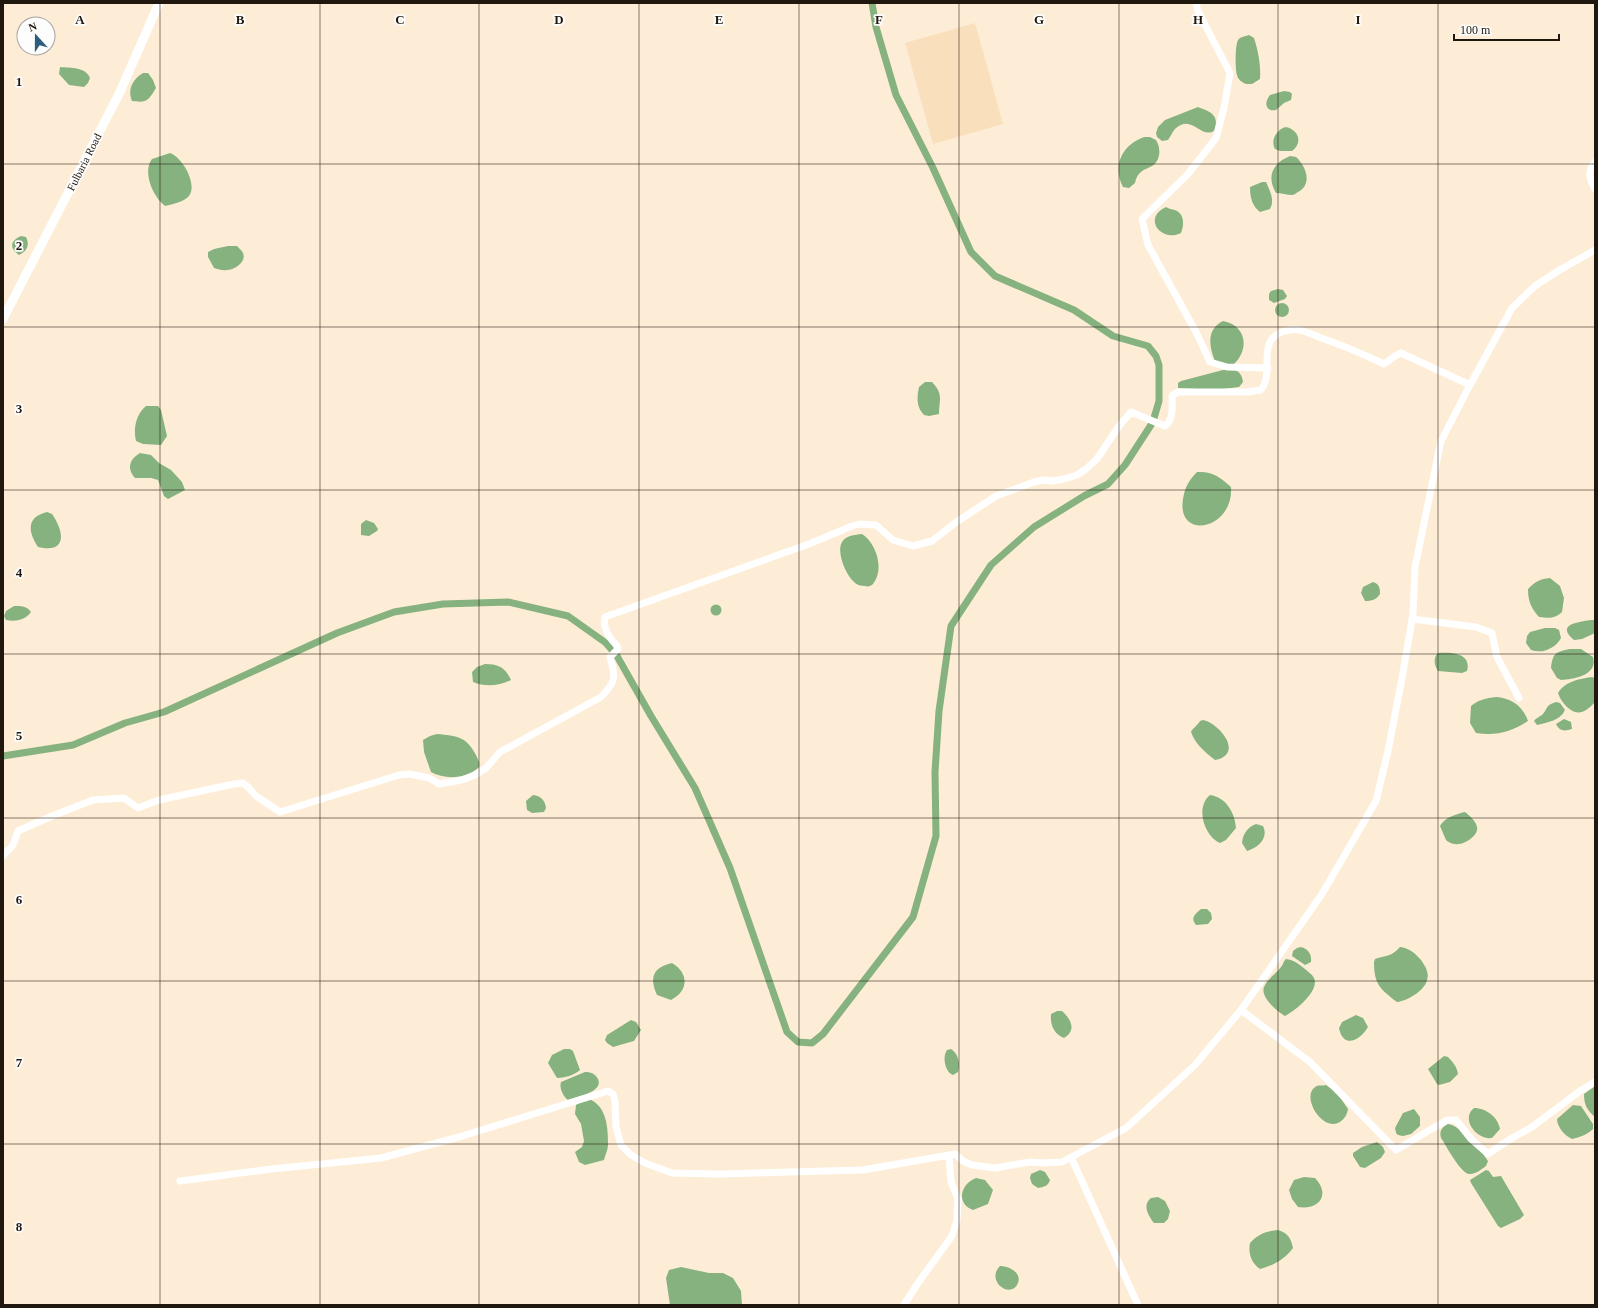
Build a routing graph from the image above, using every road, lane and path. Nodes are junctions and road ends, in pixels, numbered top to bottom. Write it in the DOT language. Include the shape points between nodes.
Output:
graph roads {
  1 [pos="160,3"];
  2 [pos="1196,3"];
  3 [pos="1595,162"];
  4 [pos="1595,189"];
  5 [pos="1595,250"];
  6 [pos="3,319"];
  7 [pos="1268,368"];
  8 [pos="1470,385"];
  9 [pos="1412,619"];
  10 [pos="1519,698"];
  11 [pos="3,856"];
  12 [pos="1241,1010"];
  13 [pos="1595,1082"];
  14 [pos="949,1155"];
  15 [pos="1071,1157"];
  16 [pos="180,1181"];
  17 [pos="904,1305"];
  18 [pos="1138,1305"];
  1 -- 6 [label="main road, Fulbaria Road" via="120,92"];
  2 -- 7 [label="street" via="1198,12 1230,73 1224,108 1216,138 1188,174 1142,219 1148,245 1210,362 1227,367"];
  3 -- 4 [label="street" via="1588,173"];
  5 -- 8 [label="street" via="1536,286 1512,308"];
  7 -- 8 [label="street" via="1269,343 1273,337 1286,331 1300,330 1384,364 1401,353"];
  7 -- 11 [label="street" via="1261,390 1178,392 1172,396 1170,423 1165,426 1131,412 1097,459 1077,475 1034,482 996,496 955,522 932,541 912,546 892,540 876,525 859,524 605,617 605,628 611,640 617,644 618,650 610,657 614,672 609,688 601,697 500,752 486,768 475,775 439,784 429,778 410,774 399,775 280,812 256,796 243,783 159,800 138,808 124,798 93,800 18,831 13,845"];
  8 -- 9 [label="street" via="1441,441 1415,567"];
  9 -- 10 [label="street" via="1476,627 1492,633 1497,657"];
  9 -- 12 [label="street" via="1388,751 1376,801 1322,894"];
  12 -- 13 [label="street" via="1310,1062 1396,1150 1447,1120 1456,1120 1471,1139 1488,1154 1532,1127"];
  12 -- 15 [label="street" via="1195,1065 1126,1128"];
  14 -- 15 [label="street" via="955,1154 972,1165 995,1168 1030,1162 1062,1162"];
  14 -- 16 [label="street" via="863,1170 672,1173 645,1163 621,1145 616,1127 615,1101 613,1094 608,1091 381,1158"];
  14 -- 17 [label="street" via="951,1182 958,1199 957,1220 952,1236"];
  15 -- 18 [label="street"];
}
